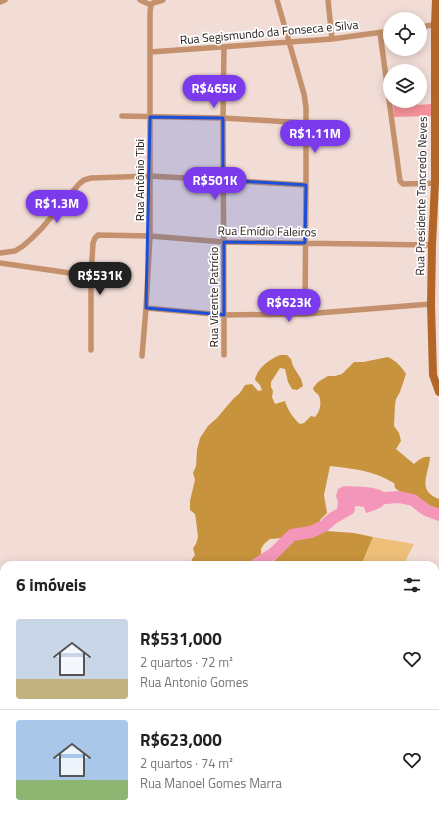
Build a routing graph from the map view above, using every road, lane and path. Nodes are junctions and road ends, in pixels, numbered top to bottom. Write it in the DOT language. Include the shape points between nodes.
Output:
graph roads {
  1 [pos="6,0"];
  2 [pos="140,0"];
  3 [pos="163,0"];
  4 [pos="277,0"];
  5 [pos="328,0"];
  6 [pos="436,0"];
  7 [pos="0,2"];
  8 [pos="151,5"];
  9 [pos="437,24"];
  10 [pos="427,26"];
  11 [pos="383,32"];
  12 [pos="380,33"];
  13 [pos="332,39"];
  14 [pos="289,42"];
  15 [pos="224,47"];
  16 [pos="150,52"];
  17 [pos="122,116"];
  18 [pos="150,117"];
  19 [pos="223,118"];
  20 [pos="306,123"];
  21 [pos="150,176"];
  22 [pos="223,180"];
  23 [pos="437,183"];
  24 [pos="306,185"];
  25 [pos="150,236"];
  26 [pos="224,242"];
  27 [pos="305,243"];
  28 [pos="432,245"];
  29 [pos="0,253"];
  30 [pos="0,263"];
  31 [pos="91,276"];
  32 [pos="431,304"];
  33 [pos="146,308"];
  34 [pos="305,314"];
  35 [pos="224,315"];
  36 [pos="91,350"];
  37 [pos="224,355"];
  38 [pos="142,356"];
  39 [pos="439,392"];
  1 -- 7 [label="street"];
  2 -- 8 [label="street"];
  3 -- 8 [label="street"];
  4 -- 14 [label="street"];
  5 -- 13 [label="street"];
  6 -- 9 [label="main road, Rua Presidente Tancredo Neves"];
  8 -- 16 [label="street, Rua Antônio Tibi"];
  9 -- 10 [label="street"];
  9 -- 23 [label="main road, Rua Presidente Tancredo Neves"];
  11 -- 12 [label="street, Rua Segismundo da Fonseca e Silva"];
  12 -- 13 [label="street, Rua Segismundo da Fonseca e Silva"];
  12 -- 23 [label="street" via="400,181 403,184"];
  13 -- 14 [label="street, Rua Segismundo da Fonseca e Silva"];
  14 -- 15 [label="street, Rua Segismundo da Fonseca e Silva"];
  14 -- 20 [label="street" via="304,94"];
  15 -- 16 [label="street, Rua Segismundo da Fonseca e Silva"];
  15 -- 19 [label="street, Rua Vicente Patrício"];
  16 -- 18 [label="street, Rua Antônio Tibi"];
  17 -- 18 [label="street"];
  18 -- 19 [label="street"];
  18 -- 21 [label="street, Rua Antônio Tibi"];
  19 -- 20 [label="street"];
  19 -- 22 [label="street, Rua Vicente Patrício"];
  20 -- 24 [label="street"];
  21 -- 22 [label="street"];
  21 -- 25 [label="street, Rua Antônio Tibi"];
  21 -- 29 [label="street" via="110,176 84,180 28,242 15,250"];
  22 -- 24 [label="street"];
  22 -- 26 [label="street, Rua Vicente Patrício"];
  23 -- 28 [label="main road, Rua Presidente Tancredo Neves"];
  24 -- 27 [label="street"];
  25 -- 26 [label="street, Rua Emídio Faleiros"];
  25 -- 31 [label="street, Rua Emídio Faleiros" via="96,236"];
  25 -- 33 [label="street, Rua Antônio Tibi"];
  26 -- 27 [label="street, Rua Emídio Faleiros"];
  26 -- 35 [label="street, Rua Vicente Patrício"];
  27 -- 28 [label="street, Rua Emídio Faleiros"];
  27 -- 34 [label="street"];
  28 -- 32 [label="main road, Rua Presidente Tancredo Neves"];
  30 -- 31 [label="street"];
  31 -- 36 [label="street"];
  32 -- 34 [label="street"];
  32 -- 39 [label="main road, Rua Presidente Tancredo Neves" via="433,375"];
  33 -- 35 [label="street"];
  33 -- 38 [label="street, Rua Antônio Tibi"];
  34 -- 35 [label="street"];
  35 -- 37 [label="street, Rua Vicente Patrício"];
}
